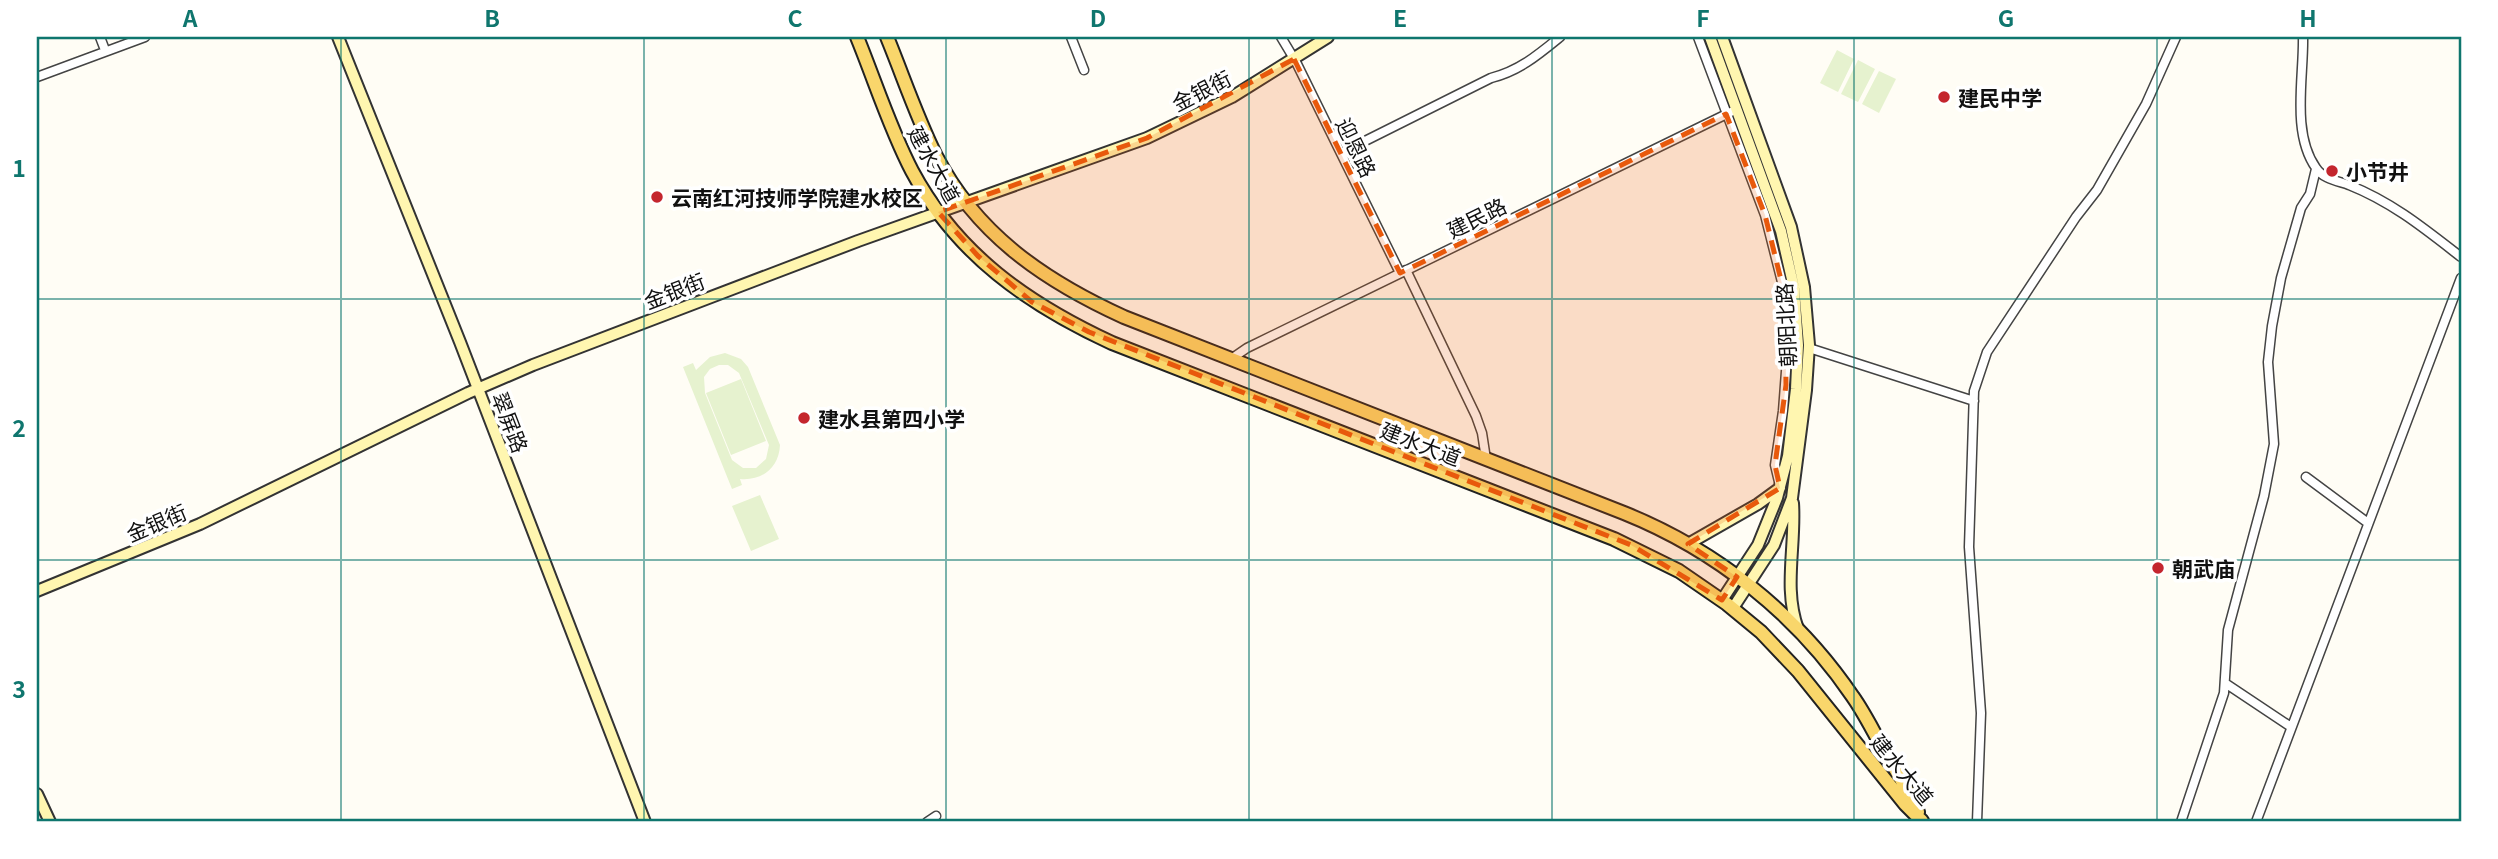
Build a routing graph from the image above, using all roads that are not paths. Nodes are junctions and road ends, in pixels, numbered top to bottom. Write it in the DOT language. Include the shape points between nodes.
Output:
graph roads {
  1 [pos="100,37"];
  2 [pos="145,37"];
  3 [pos="338,37"];
  4 [pos="857,37"];
  5 [pos="887,37"];
  6 [pos="1071,37"];
  7 [pos="1281,37"];
  8 [pos="1328,37"];
  9 [pos="1560,37"];
  10 [pos="1698,37"];
  11 [pos="1710,37"];
  12 [pos="1722,37"];
  13 [pos="2176,37"];
  14 [pos="2303,37"];
  15 [pos="105,50"];
  16 [pos="1294,59"];
  17 [pos="1084,70"];
  18 [pos="37,76"];
  19 [pos="1737,109"];
  20 [pos="1726,114"];
  21 [pos="1341,153"];
  22 [pos="2316,169"];
  23 [pos="967,202"];
  24 [pos="938,212"];
  25 [pos="2461,257"];
  26 [pos="1403,272"];
  27 [pos="2461,278"];
  28 [pos="1809,348"];
  29 [pos="1231,359"];
  30 [pos="477,389"];
  31 [pos="1974,401"];
  32 [pos="1486,459"];
  33 [pos="2305,477"];
  34 [pos="1780,488"];
  35 [pos="1792,498"];
  36 [pos="2368,523"];
  37 [pos="1688,544"];
  38 [pos="1737,577"];
  39 [pos="1749,585"];
  40 [pos="37,591"];
  41 [pos="1722,600"];
  42 [pos="1734,608"];
  43 [pos="1798,629"];
  44 [pos="2225,683"];
  45 [pos="2291,727"];
  46 [pos="37,794"];
  47 [pos="936,816"];
  48 [pos="50,822"];
  49 [pos="645,822"];
  50 [pos="927,822"];
  51 [pos="1922,822"];
  52 [pos="1977,822"];
  53 [pos="2181,822"];
  54 [pos="2256,822"];
  1 -- 15 [label="street"];
  2 -- 15 [label="street"];
  3 -- 30 [label="street, 翠屏路"];
  4 -- 24 [label="main road, 建水大道" via="904,154"];
  5 -- 23 [label="main road, 建水大道" via="933,149"];
  6 -- 17 [label="street"];
  7 -- 16 [label="street, 迎恩路"];
  8 -- 16 [label="street, 金银街"];
  9 -- 21 [label="street" via="1530,62"];
  10 -- 20 [label="street"];
  11 -- 19 [label="street, 朝阳北路"];
  12 -- 28 [label="street, 朝阳北路" via="1794,237"];
  13 -- 31 [label="street" via="2146,104 2097,190 1987,352"];
  14 -- 22 [label="street" via="2300,115"];
  15 -- 18 [label="street"];
  16 -- 21 [label="street, 迎恩路"];
  16 -- 23 [label="street, 金银街" via="1232,97 1157,133"];
  19 -- 20 [label="street, 建民路"];
  19 -- 34 [label="street, 朝阳北路" via="1781,231 1796,309 1796,389"];
  20 -- 26 [label="street, 建民路"];
  20 -- 34 [label="street" via="1765,215 1785,296 1786,384 1775,465"];
  21 -- 26 [label="street, 迎恩路"];
  22 -- 25 [label="street" via="2395,206"];
  22 -- 44 [label="street" via="2284,266 2272,326 2268,362 2274,444 2228,630"];
  23 -- 24 [label="street, 金银街"];
  23 -- 29 [label="main road, 建水大道" via="1021,258 1063,287 1124,317"];
  24 -- 30 [label="street, 金银街"];
  24 -- 41 [label="main road, 建水大道" via="1003,280 1049,312 1089,332 1631,545"];
  26 -- 29 [label="street, 建民路"];
  26 -- 32 [label="street, 迎恩路" via="1476,416"];
  27 -- 36 [label="street"];
  28 -- 31 [label="street"];
  28 -- 35 [label="street, 朝阳北路"];
  29 -- 32 [label="main road, 建水大道"];
  30 -- 40 [label="street, 金银街" via="200,524"];
  30 -- 49 [label="street, 翠屏路"];
  31 -- 52 [label="street" via="1969,547 1981,700"];
  32 -- 37 [label="main road, 建水大道" via="1642,520"];
  33 -- 36 [label="street"];
  34 -- 37 [label="street"];
  34 -- 38 [label="street, 朝阳北路" via="1762,537"];
  35 -- 39 [label="street, 朝阳北路" via="1774,545"];
  35 -- 43 [label="street" via="1790,598"];
  36 -- 45 [label="street"];
  37 -- 38 [label="main road, 建水大道"];
  38 -- 39 [label="main road, 建水大道"];
  38 -- 41 [label="street, 朝阳北路"];
  39 -- 42 [label="street, 朝阳北路"];
  39 -- 43 [label="main road, 建水大道"];
  41 -- 42 [label="main road, 建水大道"];
  42 -- 51 [label="main road, 建水大道" via="1786,657"];
  43 -- 51 [label="main road, 建水大道" via="1853,697"];
  44 -- 45 [label="street"];
  44 -- 53 [label="street"];
  45 -- 54 [label="street"];
  46 -- 48 [label="street"];
  47 -- 50 [label="street"];
}
